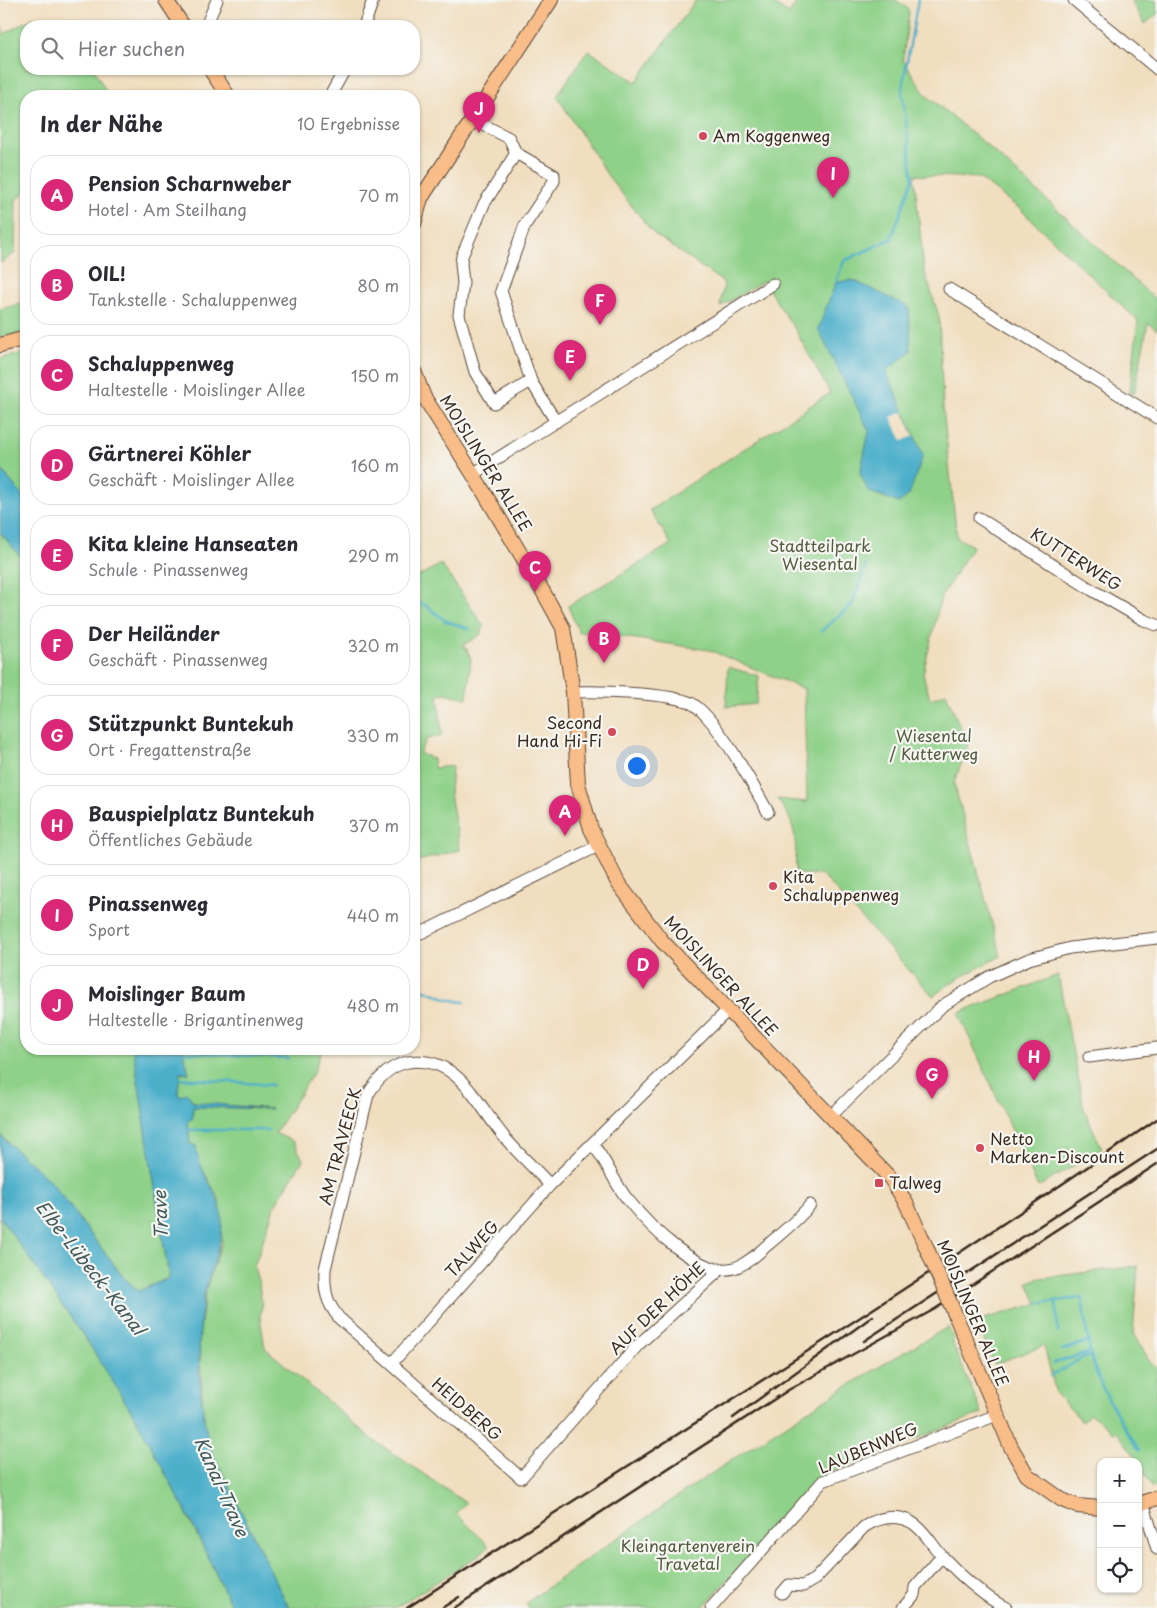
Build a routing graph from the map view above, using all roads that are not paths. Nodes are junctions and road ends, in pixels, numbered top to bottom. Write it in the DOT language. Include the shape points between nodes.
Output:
graph roads {
  1 [pos="166,0"];
  2 [pos="217,0"];
  3 [pos="373,0"];
  4 [pos="551,0"];
  5 [pos="1074,0"];
  6 [pos="179,20"];
  7 [pos="209,20"];
  8 [pos="366,20"];
  9 [pos="1157,69"];
  10 [pos="214,75"];
  11 [pos="342,75"];
  12 [pos="224,90"];
  13 [pos="333,90"];
  14 [pos="472,119"];
  15 [pos="516,153"];
  16 [pos="420,208"];
  17 [pos="773,284"];
  18 [pos="949,289"];
  19 [pos="20,340"];
  20 [pos="0,345"];
  21 [pos="530,381"];
  22 [pos="420,387"];
  23 [pos="1157,418"];
  24 [pos="556,422"];
  25 [pos="473,474"];
  26 [pos="979,518"];
  27 [pos="1157,625"];
  28 [pos="573,692"];
  29 [pos="768,812"];
  30 [pos="598,846"];
  31 [pos="421,932"];
  32 [pos="1157,938"];
  33 [pos="728,1010"];
  34 [pos="1157,1048"];
  35 [pos="1089,1057"];
  36 [pos="831,1116"];
  37 [pos="592,1144"];
  38 [pos="550,1185"];
  39 [pos="810,1205"];
  40 [pos="721,1269"];
  41 [pos="392,1363"];
  42 [pos="997,1415"];
  43 [pos="521,1478"];
  44 [pos="1157,1498"];
  45 [pos="1142,1503"];
  46 [pos="1142,1506"];
  47 [pos="1097,1508"];
  48 [pos="1157,1549"];
  49 [pos="942,1556"];
  50 [pos="782,1593"];
  51 [pos="1002,1607"];
  52 [pos="711,1608"];
  53 [pos="903,1608"];
  1 -- 6 [label="main road"];
  2 -- 7 [label="street"];
  3 -- 8 [label="street"];
  4 -- 14 [label="main road"];
  5 -- 9 [label="street"];
  10 -- 12 [label="main road"];
  11 -- 13 [label="street"];
  14 -- 15 [label="street" via="509,138"];
  14 -- 16 [label="main road"];
  15 -- 21 [label="street" via="554,175 554,181 525,225 501,291"];
  15 -- 21 [label="street" via="484,204 462,256 459,315 475,372 494,403"];
  17 -- 24 [label="street"];
  18 -- 23 [label="street"];
  19 -- 20 [label="main road"];
  21 -- 24 [label="street"];
  22 -- 25 [label="main road, MOISLINGER ALLEE"];
  24 -- 25 [label="street"];
  25 -- 28 [label="main road, MOISLINGER ALLEE" via="563,628"];
  26 -- 27 [label="street, KUTTERWEG" via="1092,590"];
  28 -- 29 [label="street" via="624,693 692,703 709,719"];
  28 -- 30 [label="main road, MOISLINGER ALLEE" via="577,778 584,811"];
  30 -- 31 [label="street"];
  30 -- 33 [label="main road, MOISLINGER ALLEE" via="638,912 662,942"];
  32 -- 36 [label="street" via="1070,948 1029,959 989,977 942,1006"];
  33 -- 36 [label="main road, MOISLINGER ALLEE"];
  33 -- 37 [label="street, TALWEG"];
  34 -- 35 [label="street"];
  36 -- 42 [label="main road, MOISLINGER ALLEE, bridge" via="891,1179 906,1204"];
  37 -- 38 [label="street, TALWEG"];
  37 -- 40 [label="street" via="628,1201 652,1226 691,1257 706,1266"];
  38 -- 41 [label="street, TALWEG"];
  38 -- 41 [label="street, AM TRAVEECK" via="504,1137 468,1088 448,1069 419,1060 404,1063 392,1067 374,1084 368,1095 325,1269 324,1290 329,1305 339,1318"];
  39 -- 40 [label="street, AUF DER HÖHE" via="800,1218 744,1264"];
  40 -- 43 [label="street, AUF DER HÖHE" via="638,1345"];
  41 -- 43 [label="street, HEIDBERG"];
  42 -- 47 [label="main road, MOISLINGER ALLEE" via="1027,1475 1062,1500 1077,1506"];
  42 -- 52 [label="street, LAUBENWEG" via="823,1481"];
  44 -- 45 [label="main road"];
  46 -- 48 [label="street"];
  49 -- 50 [label="street" via="914,1523 892,1517 881,1518 864,1527 815,1579 803,1586 789,1585"];
  49 -- 51 [label="street"];
  49 -- 53 [label="street" via="914,1587 914,1595"];
}
